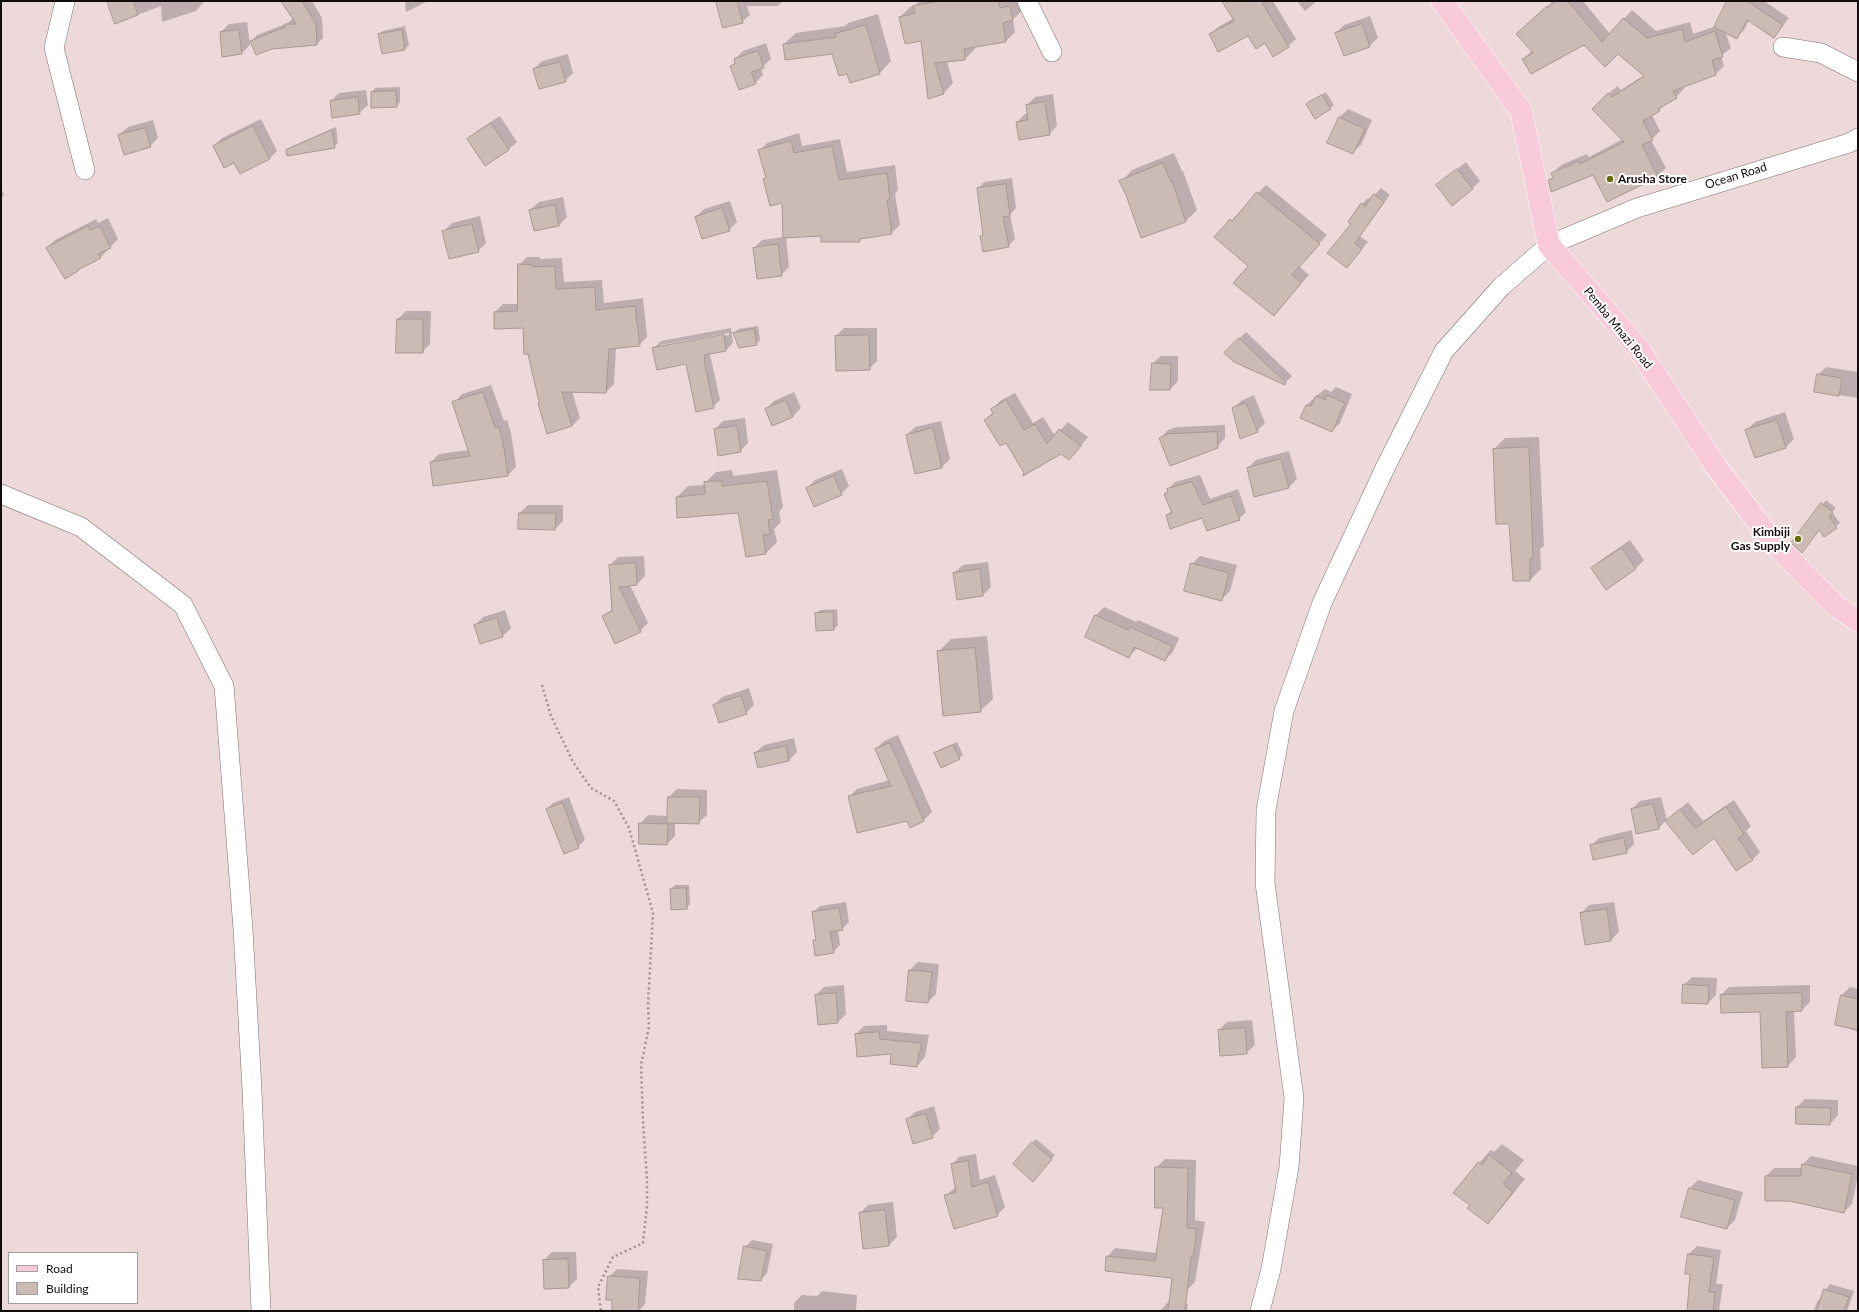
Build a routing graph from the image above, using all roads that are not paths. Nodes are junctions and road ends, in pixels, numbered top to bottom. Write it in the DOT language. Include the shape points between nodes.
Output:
graph roads {
  1 [pos="65,1"];
  2 [pos="1027,1"];
  3 [pos="1442,1"];
  4 [pos="1783,47"];
  5 [pos="1052,52"];
  6 [pos="1858,72"];
  7 [pos="1858,138"];
  8 [pos="85,170"];
  9 [pos="1549,245"];
  10 [pos="1,494"];
  11 [pos="1858,621"];
  12 [pos="261,1311"];
  13 [pos="1260,1311"];
  1 -- 8 [label="street" via="54,48"];
  2 -- 5 [label="street"];
  3 -- 9 [label="main road, Pemba Mnazi Road" via="1521,111"];
  4 -- 6 [label="street" via="1821,53"];
  7 -- 9 [label="street, Ocean Road" via="1849,143 1637,208"];
  9 -- 11 [label="main road, Pemba Mnazi Road" via="1638,348 1715,464 1773,542 1836,606"];
  9 -- 13 [label="street, Ocean Road" via="1500,286 1444,351 1386,466 1322,603 1284,711 1266,810 1265,883 1294,1098 1289,1167 1271,1269"];
  10 -- 12 [label="street" via="81,527 183,605 224,686 243,928"];
}
